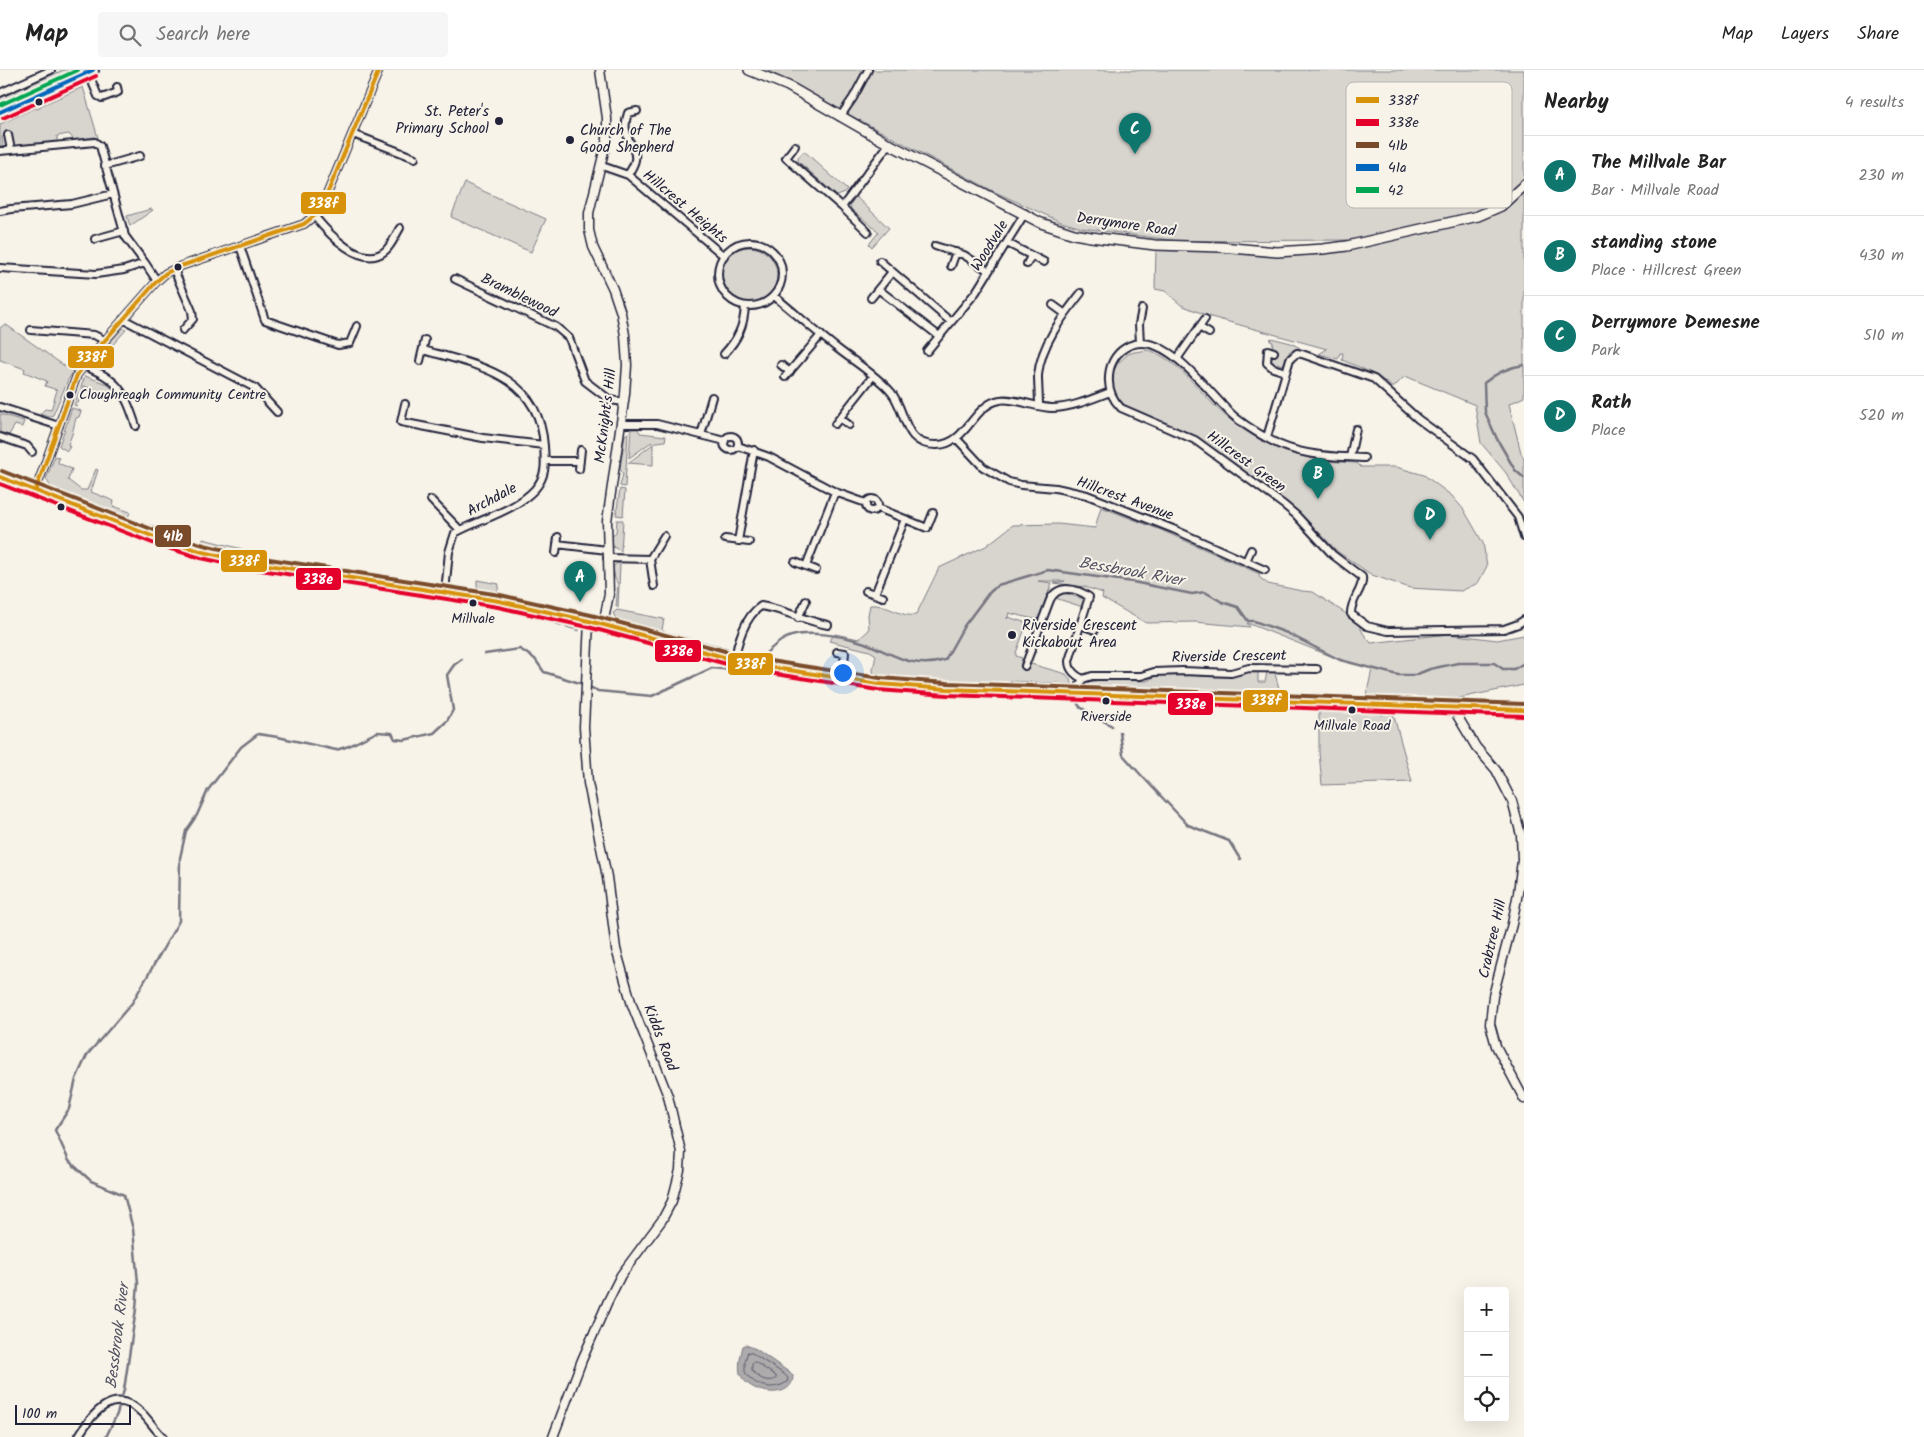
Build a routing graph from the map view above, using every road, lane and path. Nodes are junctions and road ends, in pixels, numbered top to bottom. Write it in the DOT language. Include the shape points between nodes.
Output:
graph roads {
  1 [pos="51,70"];
  2 [pos="379,70"];
  3 [pos="600,70"];
  4 [pos="749,70"];
  5 [pos="868,70"];
  6 [pos="91,71"];
  7 [pos="117,87"];
  8 [pos="0,93"];
  9 [pos="637,111"];
  10 [pos="0,112"];
  11 [pos="840,117"];
  12 [pos="353,134"];
  13 [pos="8,135"];
  14 [pos="889,144"];
  15 [pos="795,146"];
  16 [pos="11,150"];
  17 [pos="0,151"];
  18 [pos="140,156"];
  19 [pos="415,158"];
  20 [pos="105,166"];
  21 [pos="602,166"];
  22 [pos="628,176"];
  23 [pos="1524,185"];
  24 [pos="113,194"];
  25 [pos="1512,196"];
  26 [pos="842,207"];
  27 [pos="1496,208"];
  28 [pos="0,211"];
  29 [pos="1025,213"];
  30 [pos="315,217"];
  31 [pos="400,228"];
  32 [pos="124,231"];
  33 [pos="868,232"];
  34 [pos="95,239"];
  35 [pos="1007,243"];
  36 [pos="240,246"];
  37 [pos="935,246"];
  38 [pos="956,252"];
  39 [pos="724,256"];
  40 [pos="1031,256"];
  41 [pos="880,261"];
  42 [pos="1044,262"];
  43 [pos="145,263"];
  44 [pos="1027,264"];
  45 [pos="951,266"];
  46 [pos="0,268"];
  47 [pos="174,270"];
  48 [pos="989,271"];
  49 [pos="892,272"];
  50 [pos="455,279"];
  51 [pos="157,281"];
  52 [pos="878,289"];
  53 [pos="1080,293"];
  54 [pos="774,296"];
  55 [pos="871,298"];
  56 [pos="1053,305"];
  57 [pos="744,306"];
  58 [pos="1142,309"];
  59 [pos="1064,313"];
  60 [pos="123,320"];
  61 [pos="1204,320"];
  62 [pos="951,322"];
  63 [pos="357,326"];
  64 [pos="1199,327"];
  65 [pos="32,330"];
  66 [pos="183,330"];
  67 [pos="1209,333"];
  68 [pos="821,335"];
  69 [pos="939,336"];
  70 [pos="104,340"];
  71 [pos="426,340"];
  72 [pos="1140,343"];
  73 [pos="423,350"];
  74 [pos="927,352"];
  75 [pos="1274,352"];
  76 [pos="724,354"];
  77 [pos="1177,359"];
  78 [pos="420,361"];
  79 [pos="781,365"];
  80 [pos="84,366"];
  81 [pos="1286,372"];
  82 [pos="873,376"];
  83 [pos="1110,392"];
  84 [pos="712,396"];
  85 [pos="624,402"];
  86 [pos="406,404"];
  87 [pos="1038,406"];
  88 [pos="0,407"];
  89 [pos="277,412"];
  90 [pos="840,418"];
  91 [pos="621,424"];
  92 [pos="835,424"];
  93 [pos="849,425"];
  94 [pos="59,426"];
  95 [pos="136,426"];
  96 [pos="1356,429"];
  97 [pos="701,435"];
  98 [pos="0,437"];
  99 [pos="1267,437"];
  100 [pos="956,438"];
  101 [pos="725,441"];
  102 [pos="544,445"];
  103 [pos="738,446"];
  104 [pos="581,450"];
  105 [pos="754,450"];
  106 [pos="32,452"];
  107 [pos="1350,457"];
  108 [pos="1364,458"];
  109 [pos="545,461"];
  110 [pos="580,461"];
  111 [pos="579,469"];
  112 [pos="0,476"];
  113 [pos="36,489"];
  114 [pos="835,492"];
  115 [pos="431,500"];
  116 [pos="444,500"];
  117 [pos="438,506"];
  118 [pos="933,513"];
  119 [pos="905,519"];
  120 [pos="460,530"];
  121 [pos="664,536"];
  122 [pos="1524,537"];
  123 [pos="724,539"];
  124 [pos="738,541"];
  125 [pos="749,542"];
  126 [pos="607,550"];
  127 [pos="1251,550"];
  128 [pos="556,553"];
  129 [pos="607,558"];
  130 [pos="650,559"];
  131 [pos="1246,561"];
  132 [pos="795,562"];
  133 [pos="806,566"];
  134 [pos="816,570"];
  135 [pos="1265,570"];
  136 [pos="654,586"];
  137 [pos="866,591"];
  138 [pos="445,592"];
  139 [pos="875,594"];
  140 [pos="884,598"];
  141 [pos="806,601"];
  142 [pos="798,618"];
  143 [pos="1524,620"];
  144 [pos="589,621"];
  145 [pos="603,625"];
  146 [pos="828,625"];
  147 [pos="1080,625"];
  148 [pos="1095,630"];
  149 [pos="837,652"];
  150 [pos="734,660"];
  151 [pos="1025,666"];
  152 [pos="1317,670"];
  153 [pos="1083,679"];
  154 [pos="842,680"];
  155 [pos="1080,694"];
  156 [pos="1452,707"];
  157 [pos="1524,710"];
  158 [pos="1524,1099"];
  159 [pos="78,1437"];
  160 [pos="163,1437"];
  161 [pos="553,1437"];
  1 -- 8 [label="street"];
  2 -- 12 [label="street"];
  3 -- 21 [label="street, McKnight's Hill" via="607,118"];
  4 -- 11 [label="main road, Derrymore Road" via="788,86"];
  5 -- 11 [label="street"];
  6 -- 7 [label="street" via="98,96 102,98 118,92"];
  6 -- 10 [label="main road"];
  9 -- 22 [label="street" via="628,112 626,118 626,135 635,155"];
  11 -- 14 [label="main road, Derrymore Road"];
  12 -- 19 [label="street"];
  12 -- 30 [label="street"];
  13 -- 16 [label="street"];
  14 -- 26 [label="street"];
  14 -- 29 [label="main road, Derrymore Road"];
  15 -- 26 [label="street" via="786,158"];
  16 -- 17 [label="street"];
  16 -- 20 [label="street" via="95,142 100,146"];
  18 -- 20 [label="street"];
  20 -- 24 [label="street"];
  21 -- 22 [label="street, Hillcrest Heights"];
  21 -- 85 [label="street, McKnight's Hill" via="589,213 589,230 621,313 627,365"];
  22 -- 39 [label="street, Hillcrest Heights"];
  23 -- 25 [label="main road, Derrymore Road"];
  24 -- 28 [label="street" via="72,204"];
  24 -- 32 [label="street"];
  26 -- 33 [label="street"];
  27 -- 29 [label="main road, Derrymore Road" via="1478,216 1347,246 1277,252 1155,245 1092,237 1041,223"];
  29 -- 35 [label="street, Woodvale"];
  30 -- 31 [label="street" via="338,243 365,255 374,256 384,251"];
  30 -- 36 [label="street" via="304,224"];
  32 -- 34 [label="street"];
  32 -- 43 [label="street"];
  35 -- 40 [label="street"];
  35 -- 48 [label="street, Woodvale"];
  36 -- 47 [label="street"];
  36 -- 63 [label="street" via="265,320 338,345 350,344"];
  37 -- 38 [label="street"];
  38 -- 45 [label="street"];
  38 -- 48 [label="street"];
  39 -- 54 [label="street, Hillcrest Heights" via="741,243 761,244 770,249 781,266 782,277"];
  39 -- 57 [label="street, Hillcrest Heights" via="718,271 720,286 730,299"];
  40 -- 42 [label="street"];
  40 -- 44 [label="street"];
  41 -- 49 [label="street"];
  43 -- 46 [label="street" via="96,274"];
  43 -- 51 [label="street"];
  47 -- 51 [label="street"];
  47 -- 66 [label="street" via="192,311 193,319"];
  48 -- 62 [label="street, Woodvale"];
  49 -- 52 [label="street"];
  49 -- 62 [label="street"];
  50 -- 85 [label="street, Bramblewood" via="556,327 569,338 585,381 602,396"];
  51 -- 60 [label="street"];
  52 -- 55 [label="street"];
  52 -- 69 [label="street"];
  53 -- 59 [label="street"];
  54 -- 57 [label="street" via="760,304"];
  54 -- 68 [label="street"];
  56 -- 59 [label="street"];
  57 -- 76 [label="street" via="744,321 739,334"];
  58 -- 72 [label="street"];
  59 -- 87 [label="street" via="1041,362"];
  60 -- 70 [label="street"];
  60 -- 89 [label="street" via="254,388"];
  61 -- 64 [label="street"];
  62 -- 69 [label="street, Woodvale"];
  64 -- 67 [label="street"];
  64 -- 77 [label="street"];
  65 -- 70 [label="street" via="94,334"];
  68 -- 79 [label="street" via="788,375"];
  68 -- 82 [label="street"];
  69 -- 74 [label="street, Woodvale"];
  70 -- 80 [label="street"];
  71 -- 73 [label="street"];
  72 -- 77 [label="street, Hillcrest Green" via="1158,347"];
  72 -- 83 [label="street" via="1131,345 1116,356 1109,373"];
  73 -- 78 [label="street"];
  73 -- 102 [label="street, Archdale" via="476,365 513,382 539,416"];
  75 -- 81 [label="street" via="1268,350 1267,363"];
  77 -- 99 [label="street, Hillcrest Green" via="1236,418"];
  80 -- 94 [label="street" via="77,375"];
  80 -- 95 [label="street" via="113,380 123,391"];
  81 -- 99 [label="street"];
  81 -- 122 [label="street" via="1290,358 1297,353 1374,379 1418,419 1472,459 1518,517"];
  82 -- 90 [label="street"];
  82 -- 100 [label="street" via="892,394 906,426 920,440 938,445"];
  83 -- 87 [label="street" via="1061,407"];
  83 -- 143 [label="street, Hillcrest Green" via="1121,408 1195,440 1296,515 1333,555 1362,577 1351,614 1368,626 1388,631 1504,629"];
  84 -- 97 [label="street"];
  85 -- 91 [label="street, McKnight's Hill"];
  86 -- 102 [label="street" via="401,422 483,438"];
  87 -- 100 [label="street" via="1003,399 993,401 979,411"];
  88 -- 94 [label="street"];
  90 -- 92 [label="street"];
  90 -- 93 [label="street"];
  91 -- 97 [label="street" via="657,424"];
  91 -- 126 [label="street, McKnight's Hill" via="606,521"];
  94 -- 113 [label="street"];
  96 -- 107 [label="street"];
  97 -- 101 [label="street"];
  98 -- 106 [label="street" via="27,446"];
  99 -- 107 [label="street, Hillcrest Green" via="1305,452"];
  100 -- 131 [label="street, Hillcrest Avenue" via="983,467 1009,482 1087,495"];
  101 -- 103 [label="street" via="734,437"];
  101 -- 103 [label="street" via="728,450 735,450"];
  102 -- 109 [label="street, Archdale"];
  103 -- 105 [label="street"];
  104 -- 110 [label="street"];
  105 -- 114 [label="street"];
  105 -- 124 [label="street"];
  107 -- 108 [label="street, Hillcrest Green"];
  109 -- 110 [label="street"];
  109 -- 120 [label="street, Archdale" via="542,481 533,491 506,509"];
  110 -- 111 [label="street"];
  112 -- 113 [label="main road"];
  113 -- 138 [label="main road" via="156,538 222,556"];
  114 -- 119 [label="street" via="866,503 873,512 878,508"];
  114 -- 133 [label="street"];
  115 -- 117 [label="street"];
  116 -- 117 [label="street"];
  117 -- 120 [label="street"];
  118 -- 119 [label="street" via="927,528"];
  119 -- 139 [label="street"];
  120 -- 138 [label="street, Archdale" via="452,540"];
  121 -- 130 [label="street"];
  123 -- 124 [label="street"];
  124 -- 125 [label="street"];
  126 -- 128 [label="street" via="558,540"];
  126 -- 129 [label="street, McKnight's Hill"];
  127 -- 131 [label="street"];
  129 -- 130 [label="street"];
  129 -- 145 [label="street, McKnight's Hill" via="609,594"];
  130 -- 136 [label="street"];
  131 -- 135 [label="street, Hillcrest Avenue"];
  132 -- 133 [label="street"];
  133 -- 134 [label="street"];
  137 -- 139 [label="street"];
  138 -- 144 [label="main road"];
  139 -- 140 [label="street"];
  141 -- 142 [label="street"];
  142 -- 146 [label="street"];
  142 -- 150 [label="street" via="769,607 756,609 747,622"];
  144 -- 145 [label="main road"];
  144 -- 161 [label="street, Kidds Road" via="584,727 588,783 607,876 616,949 632,1005 668,1096 681,1152 672,1201 608,1301 579,1366"];
  145 -- 150 [label="main road"];
  147 -- 148 [label="street"];
  147 -- 151 [label="street" via="1089,597 1062,588 1056,591"];
  147 -- 153 [label="street" via="1069,665"];
  149 -- 154 [label="street" via="844,653"];
  150 -- 154 [label="main road"];
  152 -- 153 [label="street, Riverside Crescent" via="1270,667 1231,673 1182,670"];
  153 -- 155 [label="street"];
  154 -- 155 [label="main road"];
  155 -- 156 [label="main road"];
  156 -- 157 [label="main road"];
  156 -- 158 [label="street, Crabtree Hill" via="1476,747 1496,770 1512,800 1521,835 1518,893 1493,996 1490,1024 1496,1046"];
  159 -- 160 [label="street" via="90,1419 108,1403 120,1401 141,1412"];
}
